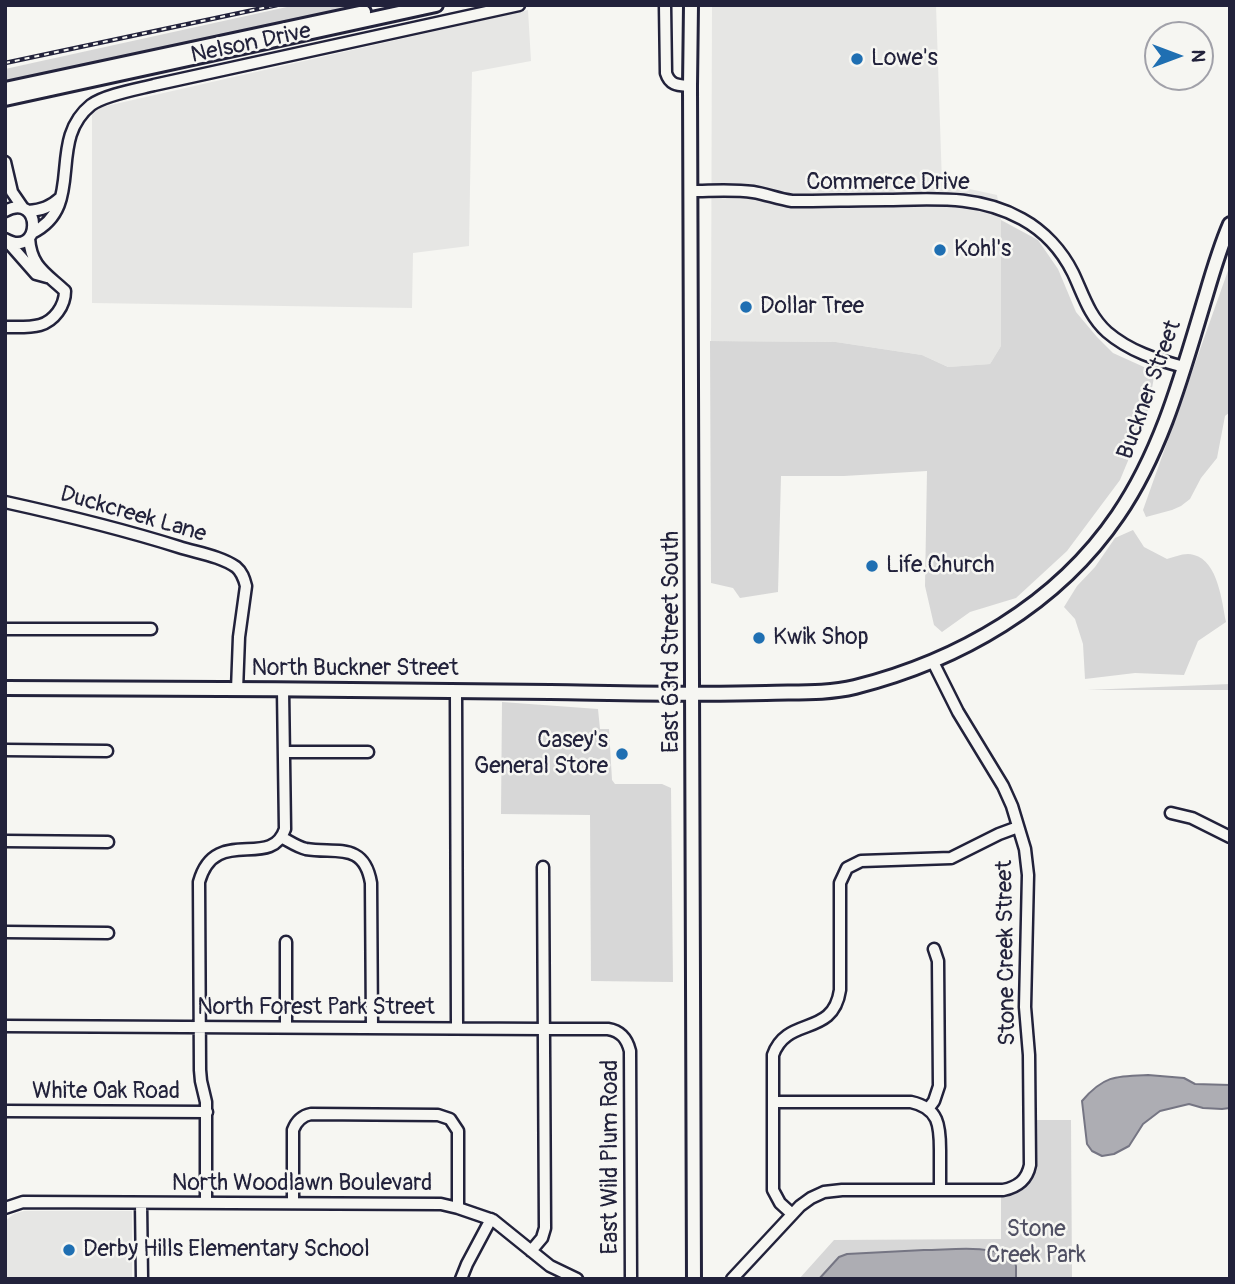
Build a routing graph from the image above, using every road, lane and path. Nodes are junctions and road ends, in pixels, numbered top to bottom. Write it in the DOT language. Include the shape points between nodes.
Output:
graph roads {
  1 [pos="395,5"];
  2 [pos="436,5"];
  3 [pos="519,5"];
  4 [pos="664,5"];
  5 [pos="691,5"];
  6 [pos="690,86"];
  7 [pos="5,89"];
  8 [pos="5,99"];
  9 [pos="5,162"];
  10 [pos="690,191"];
  11 [pos="61,197"];
  12 [pos="5,198"];
  13 [pos="25,209"];
  14 [pos="6,210"];
  15 [pos="1230,224"];
  16 [pos="31,236"];
  17 [pos="5,239"];
  18 [pos="51,280"];
  19 [pos="5,327"];
  20 [pos="1184,367"];
  21 [pos="5,502"];
  22 [pos="5,629"];
  23 [pos="151,629"];
  24 [pos="933,662"];
  25 [pos="5,688"];
  26 [pos="237,690"];
  27 [pos="283,690"];
  28 [pos="456,691"];
  29 [pos="698,694"];
  30 [pos="5,750"];
  31 [pos="107,751"];
  32 [pos="284,752"];
  33 [pos="368,752"];
  34 [pos="1171,813"];
  35 [pos="1018,827"];
  36 [pos="281,837"];
  37 [pos="1230,837"];
  38 [pos="5,841"];
  39 [pos="108,842"];
  40 [pos="543,867"];
  41 [pos="5,932"];
  42 [pos="108,933"];
  43 [pos="286,942"];
  44 [pos="934,949"];
  45 [pos="5,1026"];
  46 [pos="200,1027"];
  47 [pos="286,1027"];
  48 [pos="372,1028"];
  49 [pos="457,1028"];
  50 [pos="544,1029"];
  51 [pos="624,1037"];
  52 [pos="773,1102"];
  53 [pos="928,1109"];
  54 [pos="5,1111"];
  55 [pos="206,1112"];
  56 [pos="940,1190"];
  57 [pos="141,1203"];
  58 [pos="206,1203"];
  59 [pos="293,1203"];
  60 [pos="5,1208"];
  61 [pos="458,1208"];
  62 [pos="792,1214"];
  63 [pos="491,1219"];
  64 [pos="531,1251"];
  65 [pos="556,1275"];
  66 [pos="142,1279"];
  67 [pos="461,1279"];
  68 [pos="577,1279"];
  69 [pos="631,1279"];
  70 [pos="694,1279"];
  71 [pos="732,1279"];
  1 -- 7 [label="main road"];
  2 -- 8 [label="main road"];
  3 -- 11 [label="street, Nelson Drive" via="99,100 71,131"];
  4 -- 6 [label="street" via="666,73 671,83"];
  5 -- 6 [label="main road, East 63rd Street South"];
  6 -- 10 [label="main road, East 63rd Street South"];
  9 -- 13 [label="street" via="12,191"];
  10 -- 20 [label="street, Commerce Drive" via="740,191 792,201 934,199 993,206 1023,220 1055,246 1088,308 1108,332 1135,350"];
  10 -- 29 [label="main road, East 63rd Street South"];
  11 -- 13 [label="street" via="42,210"];
  11 -- 16 [label="street, Nelson Drive" via="52,217"];
  12 -- 14 [label="street"];
  13 -- 14 [label="street"];
  13 -- 16 [label="street" via="34,221"];
  15 -- 20 [label="main road, Buckner Street"];
  16 -- 17 [label="street" via="19,243"];
  16 -- 18 [label="street" via="31,255"];
  17 -- 18 [label="street" via="36,274"];
  18 -- 19 [label="street" via="65,291 60,310 36,326"];
  20 -- 24 [label="main road, Buckner Street" via="1149,462 1091,550 1007,622"];
  21 -- 26 [label="street, Duckcreek Lane" via="123,530 237,568 246,589"];
  22 -- 23 [label="street"];
  24 -- 29 [label="main road, Buckner Street" via="832,691"];
  24 -- 35 [label="street, Stone Creek Street" via="1003,786"];
  25 -- 26 [label="main road, North Buckner Street"];
  26 -- 27 [label="main road, North Buckner Street"];
  27 -- 28 [label="main road, North Buckner Street"];
  27 -- 32 [label="street"];
  28 -- 29 [label="main road, North Buckner Street"];
  28 -- 49 [label="street"];
  29 -- 70 [label="main road, East 63rd Street South"];
  30 -- 31 [label="street"];
  32 -- 33 [label="street"];
  32 -- 36 [label="street" via="285,829"];
  34 -- 37 [label="street"];
  35 -- 52 [label="street" via="951,858 862,861 845,871 840,887 838,1000 828,1016 788,1034 775,1048"];
  35 -- 56 [label="street, Stone Creek Street" via="1028,876 1025,1007 1030,1165 1026,1177 1014,1188"];
  36 -- 46 [label="street" via="264,848 220,853 202,873"];
  36 -- 48 [label="street" via="304,849 351,853 369,873"];
  38 -- 39 [label="street"];
  40 -- 50 [label="street"];
  41 -- 42 [label="street"];
  43 -- 47 [label="street"];
  44 -- 53 [label="street" via="939,961 939,1086"];
  45 -- 46 [label="street, North Forest Park Street"];
  46 -- 47 [label="street, North Forest Park Street"];
  46 -- 55 [label="street"];
  47 -- 48 [label="street, North Forest Park Street"];
  48 -- 49 [label="street, North Forest Park Street"];
  49 -- 50 [label="street, North Forest Park Street"];
  50 -- 51 [label="street, North Forest Park Street" via="612,1030"];
  50 -- 64 [label="street" via="545,1228"];
  51 -- 69 [label="street, East Wild Plum Road" via="630,1051"];
  52 -- 53 [label="street" via="911,1102"];
  52 -- 62 [label="street" via="773,1189"];
  53 -- 56 [label="street" via="939,1126"];
  54 -- 55 [label="street, White Oak Road"];
  55 -- 58 [label="street"];
  56 -- 62 [label="street" via="824,1192"];
  57 -- 58 [label="street, North Woodlawn Boulevard"];
  57 -- 60 [label="street, North Woodlawn Boulevard" via="23,1202"];
  57 -- 66 [label="street"];
  58 -- 59 [label="street, North Woodlawn Boulevard"];
  59 -- 61 [label="street, North Woodlawn Boulevard" via="433,1203"];
  59 -- 61 [label="street" via="293,1130 302,1117 438,1115 450,1119 458,1131"];
  61 -- 63 [label="street, North Woodlawn Boulevard"];
  62 -- 71 [label="street"];
  63 -- 64 [label="street, North Woodlawn Boulevard"];
  63 -- 67 [label="street"];
  64 -- 65 [label="street, North Woodlawn Boulevard"];
  65 -- 68 [label="street, North Woodlawn Boulevard"];
}
